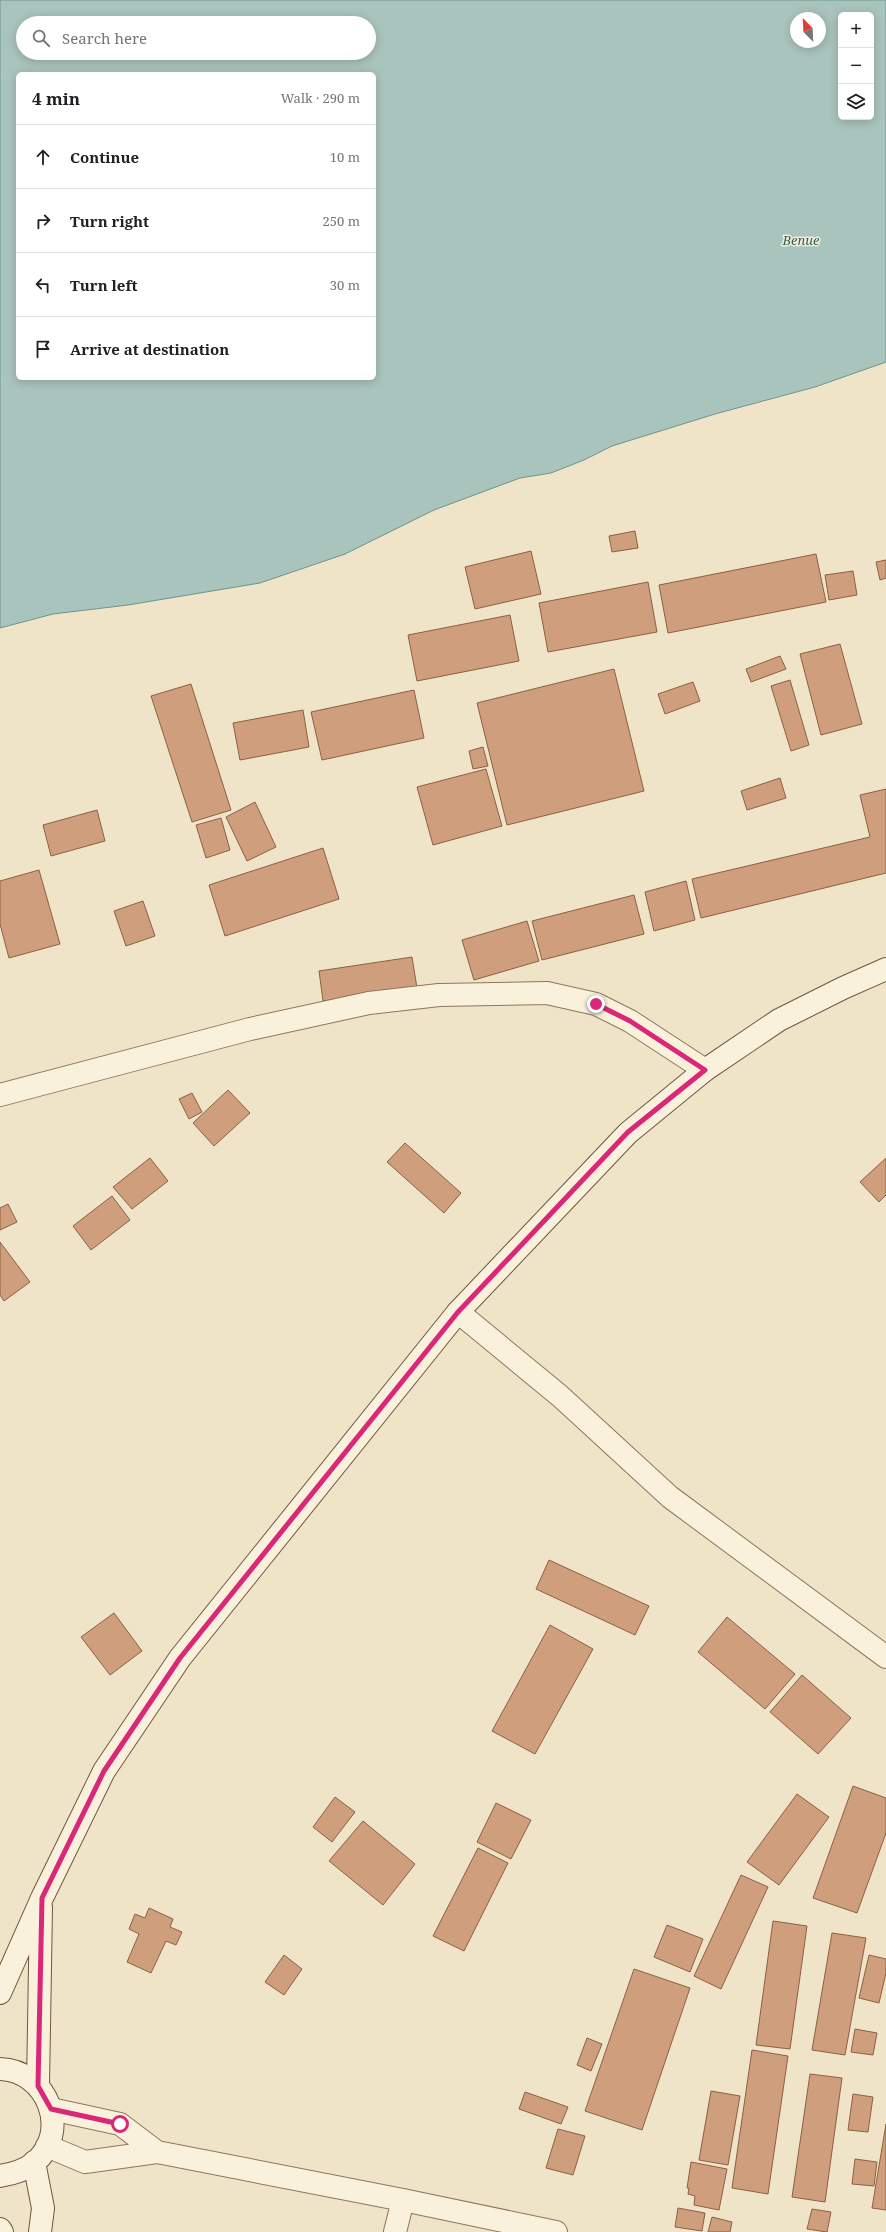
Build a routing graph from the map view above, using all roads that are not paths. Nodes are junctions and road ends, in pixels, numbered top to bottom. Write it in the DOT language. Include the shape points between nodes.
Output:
graph roads {
  1 [pos="886,969"];
  2 [pos="705,1070"];
  3 [pos="0,1095"];
  4 [pos="458,1312"];
  5 [pos="886,1657"];
  6 [pos="42,1898"];
  7 [pos="0,1993"];
  8 [pos="0,2069"];
  9 [pos="38,2086"];
  10 [pos="51,2109"];
  11 [pos="157,2152"];
  12 [pos="41,2154"];
  13 [pos="0,2176"];
  14 [pos="403,2200"];
  15 [pos="0,2229"];
  16 [pos="2,2232"];
  17 [pos="40,2232"];
  18 [pos="395,2232"];
  19 [pos="556,2232"];
  1 -- 2 [label="street" via="780,1020"];
  2 -- 3 [label="street" via="630,1021 596,1004 547,993 439,995 369,1003 258,1028"];
  2 -- 4 [label="street" via="628,1132"];
  4 -- 5 [label="street" via="560,1396 670,1497"];
  4 -- 6 [label="street" via="180,1658 104,1771"];
  6 -- 7 [label="street"];
  6 -- 9 [label="street"];
  8 -- 9 [label="street" via="9,2069 25,2076"];
  9 -- 10 [label="street"];
  10 -- 11 [label="street" via="120,2124"];
  10 -- 12 [label="street" via="52,2126"];
  11 -- 12 [label="street" via="85,2162"];
  11 -- 14 [label="street"];
  12 -- 13 [label="street" via="16,2173"];
  12 -- 17 [label="street" via="43,2208"];
  14 -- 18 [label="street"];
  14 -- 19 [label="street"];
  15 -- 16 [label="street"];
}
